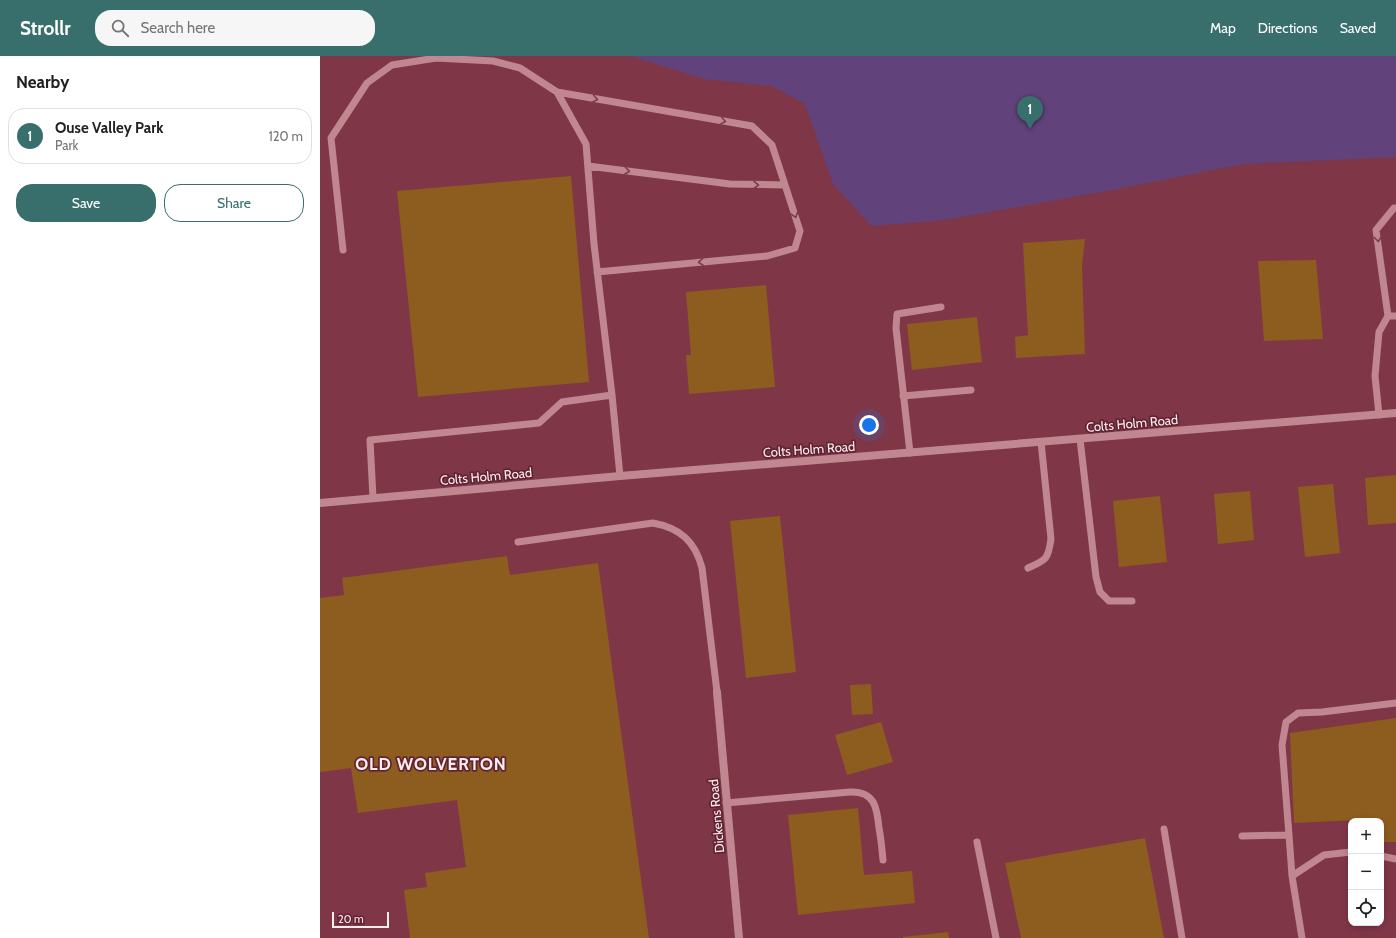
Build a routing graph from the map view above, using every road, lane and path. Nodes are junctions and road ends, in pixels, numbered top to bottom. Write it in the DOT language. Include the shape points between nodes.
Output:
graph roads {
  1 [pos="557,92"];
  2 [pos="588,166"];
  3 [pos="785,185"];
  4 [pos="1396,208"];
  5 [pos="343,250"];
  6 [pos="597,272"];
  7 [pos="941,307"];
  8 [pos="1388,316"];
  9 [pos="1396,316"];
  10 [pos="971,390"];
  11 [pos="612,395"];
  12 [pos="904,396"];
  13 [pos="1396,413"];
  14 [pos="1379,415"];
  15 [pos="1080,439"];
  16 [pos="1041,442"];
  17 [pos="910,453"];
  18 [pos="620,476"];
  19 [pos="373,498"];
  20 [pos="320,503"];
  21 [pos="518,542"];
  22 [pos="1028,568"];
  23 [pos="1132,601"];
  24 [pos="717,692"];
  25 [pos="1396,703"];
  26 [pos="726,803"];
  27 [pos="1164,829"];
  28 [pos="1289,835"];
  29 [pos="1242,836"];
  30 [pos="977,842"];
  31 [pos="1348,852"];
  32 [pos="1384,857"];
  33 [pos="1396,859"];
  34 [pos="883,860"];
  35 [pos="1292,876"];
  36 [pos="739,938"];
  37 [pos="996,938"];
  38 [pos="1182,938"];
  39 [pos="1302,938"];
  1 -- 2 [label="lane" via="586,144"];
  1 -- 3 [label="lane, one-way" via="752,126 772,145"];
  1 -- 5 [label="lane" via="520,68 493,61 436,58 392,65 367,83 331,138"];
  2 -- 3 [label="lane, one-way" via="730,184"];
  2 -- 6 [label="lane"];
  3 -- 6 [label="lane, one-way" via="800,232 795,248 767,256"];
  4 -- 8 [label="lane, one-way" via="1376,230"];
  6 -- 11 [label="lane"];
  7 -- 12 [label="lane" via="897,314 896,328"];
  8 -- 9 [label="lane"];
  8 -- 14 [label="lane" via="1379,332 1375,369"];
  10 -- 12 [label="lane"];
  11 -- 18 [label="lane"];
  11 -- 19 [label="lane" via="562,402 539,423 370,440"];
  12 -- 17 [label="lane"];
  13 -- 14 [label="street, Colts Holm Road"];
  14 -- 15 [label="street, Colts Holm Road"];
  15 -- 16 [label="street, Colts Holm Road"];
  15 -- 23 [label="lane" via="1096,577 1100,592 1109,601"];
  16 -- 17 [label="street, Colts Holm Road"];
  16 -- 22 [label="lane" via="1051,539 1049,553 1042,562"];
  17 -- 18 [label="street, Colts Holm Road"];
  18 -- 19 [label="street, Colts Holm Road"];
  19 -- 20 [label="street, Colts Holm Road"];
  21 -- 24 [label="lane" via="653,523 664,525 684,536 696,550 702,568"];
  24 -- 26 [label="street, Dickens Road"];
  25 -- 28 [label="lane" via="1298,713 1286,722 1282,745"];
  26 -- 34 [label="lane" via="863,793 869,796 876,806"];
  26 -- 36 [label="street, Dickens Road"];
  27 -- 38 [label="lane"];
  28 -- 29 [label="lane"];
  28 -- 35 [label="lane"];
  30 -- 37 [label="lane"];
  31 -- 35 [label="lane" via="1324,855"];
  32 -- 33 [label="lane"];
  35 -- 39 [label="lane"];
}
